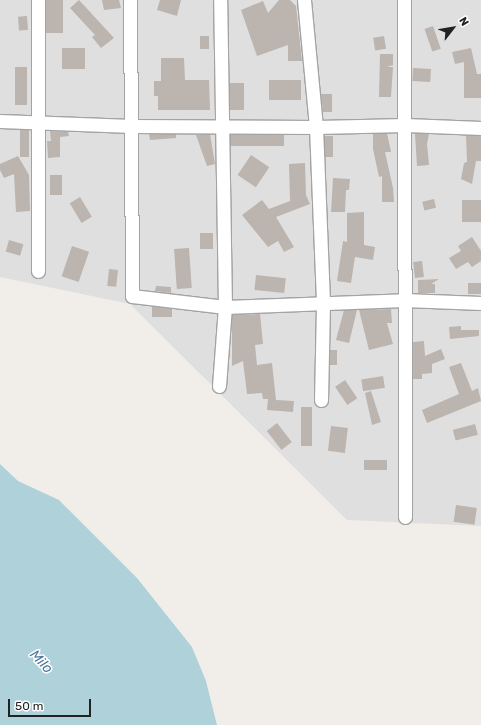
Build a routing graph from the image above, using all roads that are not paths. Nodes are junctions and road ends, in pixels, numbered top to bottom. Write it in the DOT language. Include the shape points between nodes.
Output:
graph roads {
  1 [pos="38,0"];
  2 [pos="130,0"];
  3 [pos="220,0"];
  4 [pos="304,0"];
  5 [pos="404,0"];
  6 [pos="0,121"];
  7 [pos="40,122"];
  8 [pos="222,125"];
  9 [pos="406,125"];
  10 [pos="132,126"];
  11 [pos="316,127"];
  12 [pos="481,128"];
  13 [pos="38,271"];
  14 [pos="404,300"];
  15 [pos="481,303"];
  16 [pos="323,305"];
  17 [pos="225,307"];
  18 [pos="220,386"];
  19 [pos="321,400"];
  20 [pos="405,517"];
  1 -- 7 [label="street"];
  2 -- 10 [label="street"];
  3 -- 8 [label="street"];
  4 -- 11 [label="street"];
  5 -- 9 [label="street"];
  6 -- 7 [label="street"];
  7 -- 10 [label="street"];
  7 -- 13 [label="street"];
  8 -- 10 [label="street"];
  8 -- 11 [label="street"];
  8 -- 17 [label="street"];
  9 -- 11 [label="street"];
  9 -- 12 [label="street"];
  9 -- 14 [label="street"];
  10 -- 17 [label="street" via="132,296"];
  11 -- 16 [label="street"];
  14 -- 15 [label="street"];
  14 -- 16 [label="street"];
  14 -- 20 [label="street"];
  16 -- 17 [label="street"];
  16 -- 19 [label="street"];
  17 -- 18 [label="street"];
}
